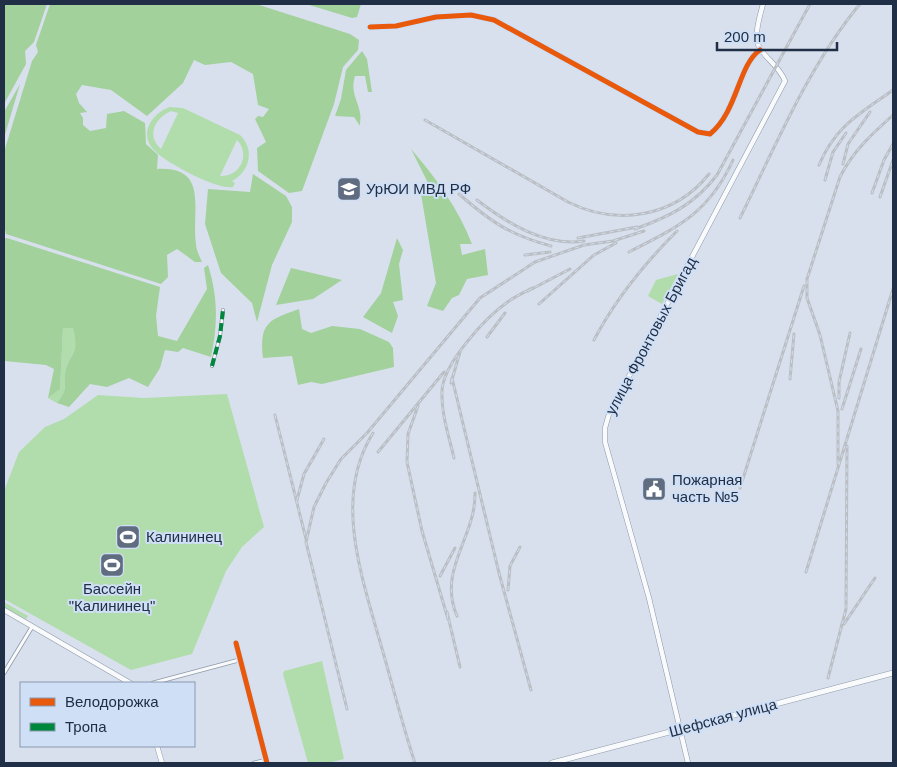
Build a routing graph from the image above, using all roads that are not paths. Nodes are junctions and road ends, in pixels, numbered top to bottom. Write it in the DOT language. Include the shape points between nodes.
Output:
graph roads {
  1 [pos="763,4"];
  2 [pos="370,27"];
  3 [pos="760,50"];
  4 [pos="223,310"];
  5 [pos="212,366"];
  6 [pos="4,610"];
  7 [pos="32,627"];
  8 [pos="236,643"];
  9 [pos="238,660"];
  10 [pos="4,673"];
  11 [pos="893,673"];
  12 [pos="128,682"];
  13 [pos="158,682"];
  14 [pos="680,730"];
  15 [pos="157,747"];
  16 [pos="267,762"];
  17 [pos="162,763"];
  18 [pos="254,763"];
  19 [pos="552,763"];
  20 [pos="688,763"];
  1 -- 3 [label="main road" via="757,35"];
  2 -- 3 [label="street" via="471,15 494,20 706,134 720,126 734,101 751,56"];
  3 -- 14 [label="main road, улица Фронтовых Бригад" via="785,81 609,414 605,428 605,442 649,598"];
  4 -- 5 [label="street"];
  6 -- 7 [label="main road"];
  7 -- 10 [label="street"];
  7 -- 12 [label="main road"];
  8 -- 9 [label="street"];
  9 -- 13 [label="street"];
  9 -- 16 [label="street"];
  11 -- 14 [label="main road, Шефская улица"];
  14 -- 19 [label="main road, Шефская улица"];
  14 -- 20 [label="main road"];
  15 -- 17 [label="main road"];
  16 -- 18 [label="street"];
}
